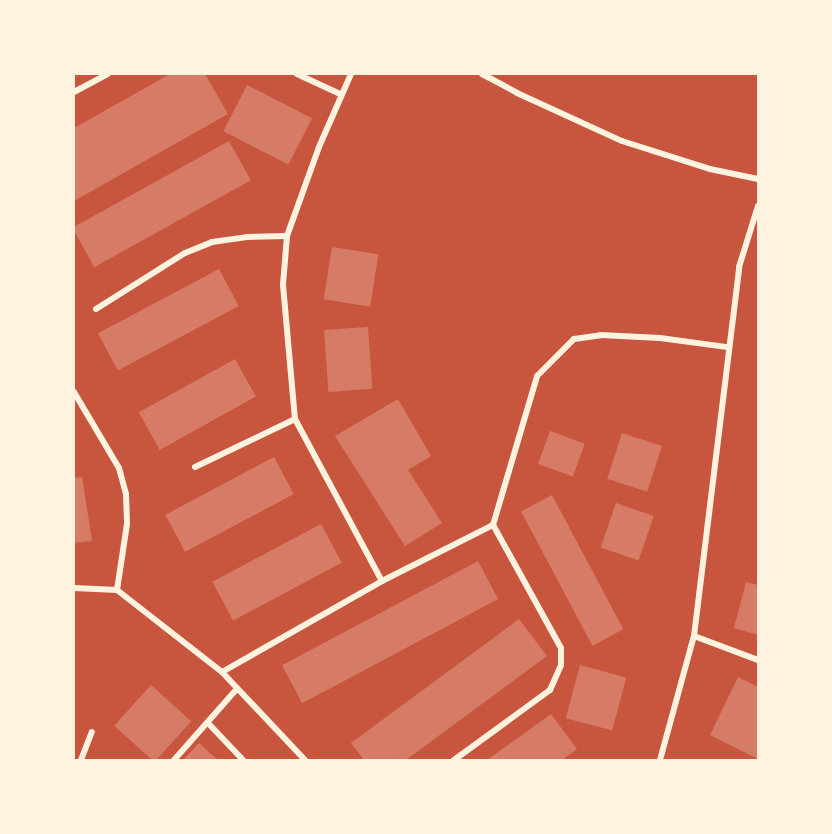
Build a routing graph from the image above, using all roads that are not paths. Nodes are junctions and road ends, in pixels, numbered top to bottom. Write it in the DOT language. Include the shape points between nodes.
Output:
graph roads {
  1 [pos="108,74"];
  2 [pos="297,74"];
  3 [pos="351,74"];
  4 [pos="482,74"];
  5 [pos="74,92"];
  6 [pos="340,94"];
  7 [pos="759,179"];
  8 [pos="759,206"];
  9 [pos="287,237"];
  10 [pos="96,309"];
  11 [pos="727,347"];
  12 [pos="74,394"];
  13 [pos="295,419"];
  14 [pos="195,467"];
  15 [pos="493,525"];
  16 [pos="382,581"];
  17 [pos="74,588"];
  18 [pos="117,590"];
  19 [pos="694,636"];
  20 [pos="759,660"];
  21 [pos="222,672"];
  22 [pos="236,690"];
  23 [pos="208,723"];
  24 [pos="92,732"];
  25 [pos="81,760"];
  26 [pos="174,760"];
  27 [pos="243,760"];
  28 [pos="305,760"];
  29 [pos="454,760"];
  30 [pos="660,760"];
  1 -- 5 [label="street"];
  2 -- 6 [label="street"];
  3 -- 6 [label="street"];
  4 -- 7 [label="street" via="622,141 710,169"];
  6 -- 9 [label="street"];
  8 -- 11 [label="street" via="739,267"];
  9 -- 10 [label="street" via="212,242 185,253"];
  9 -- 13 [label="street" via="283,285"];
  11 -- 15 [label="street" via="660,338 601,335 574,339 537,376"];
  11 -- 19 [label="street"];
  12 -- 18 [label="street" via="119,468 126,494 127,524"];
  13 -- 14 [label="street"];
  13 -- 16 [label="street"];
  15 -- 16 [label="street"];
  15 -- 29 [label="street" via="561,648 561,665 550,690"];
  16 -- 21 [label="street"];
  17 -- 18 [label="street"];
  18 -- 21 [label="street"];
  19 -- 20 [label="street"];
  19 -- 30 [label="street"];
  21 -- 22 [label="street"];
  22 -- 23 [label="street"];
  22 -- 28 [label="street"];
  23 -- 26 [label="street"];
  23 -- 27 [label="street"];
  24 -- 25 [label="street"];
}
